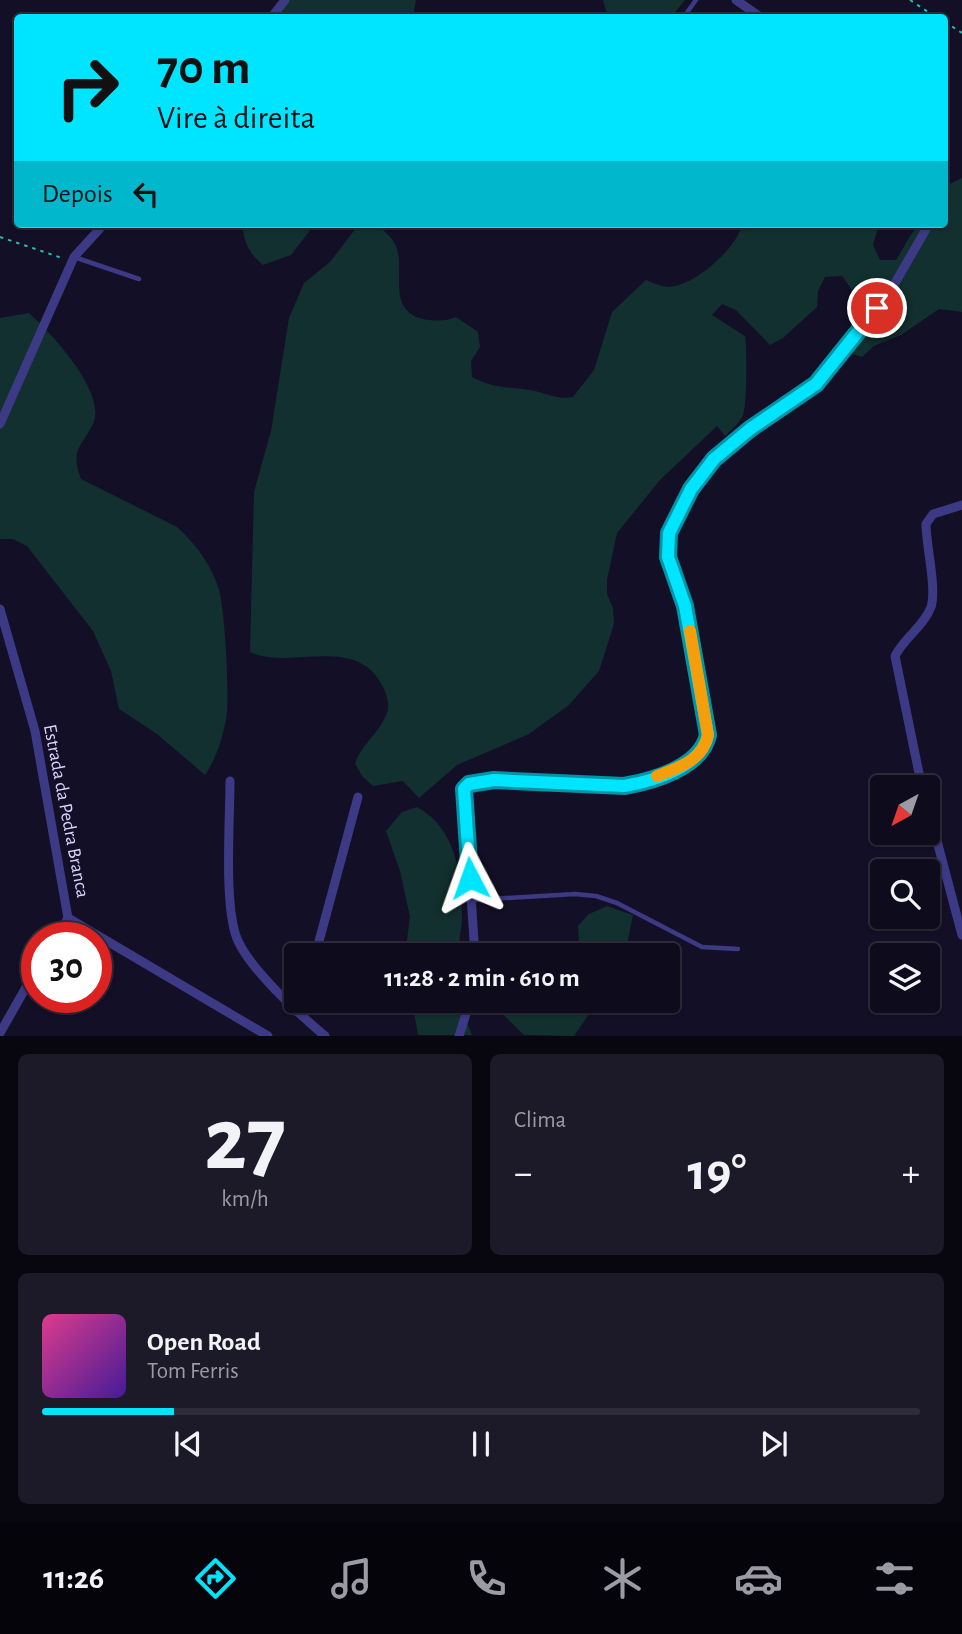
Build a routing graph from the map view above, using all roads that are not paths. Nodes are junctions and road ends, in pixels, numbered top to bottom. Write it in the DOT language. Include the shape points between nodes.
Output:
graph roads {
  1 [pos="285,0"];
  2 [pos="736,0"];
  3 [pos="274,14"];
  4 [pos="756,14"];
  5 [pos="100,228"];
  6 [pos="927,228"];
  7 [pos="74,257"];
  8 [pos="139,279"];
  9 [pos="0,424"];
  10 [pos="962,505"];
  11 [pos="0,609"];
  12 [pos="919,775"];
  13 [pos="230,781"];
  14 [pos="358,797"];
  15 [pos="938,845"];
  16 [pos="471,901"];
  17 [pos="68,918"];
  18 [pos="66,922"];
  19 [pos="962,934"];
  20 [pos="319,943"];
  21 [pos="474,943"];
  22 [pos="738,949"];
  23 [pos="284,991"];
  24 [pos="21,996"];
  25 [pos="304,1013"];
  26 [pos="466,1013"];
  27 [pos="0,1033"];
  28 [pos="268,1035"];
  29 [pos="325,1035"];
  30 [pos="459,1035"];
  1 -- 3 [label="street"];
  2 -- 4 [label="street"];
  5 -- 7 [label="street"];
  6 -- 16 [label="street" via="891,290 816,384 714,459 675,519 668,557 685,606 708,735 705,748 689,763 624,786 494,780 469,784 464,789"];
  7 -- 8 [label="lane"];
  7 -- 9 [label="street"];
  10 -- 12 [label="street" via="933,514 926,524 932,606 895,656"];
  11 -- 17 [label="street, Estrada da Pedra Branca" via="35,731"];
  13 -- 23 [label="street" via="230,876 237,939"];
  14 -- 20 [label="street"];
  15 -- 19 [label="street"];
  16 -- 21 [label="street"];
  16 -- 22 [label="lane" via="596,896 702,947"];
  17 -- 18 [label="street"];
  17 -- 28 [label="street, Estrada da Pedra Branca"];
  24 -- 27 [label="street"];
  25 -- 29 [label="street"];
  26 -- 30 [label="street"];
}
